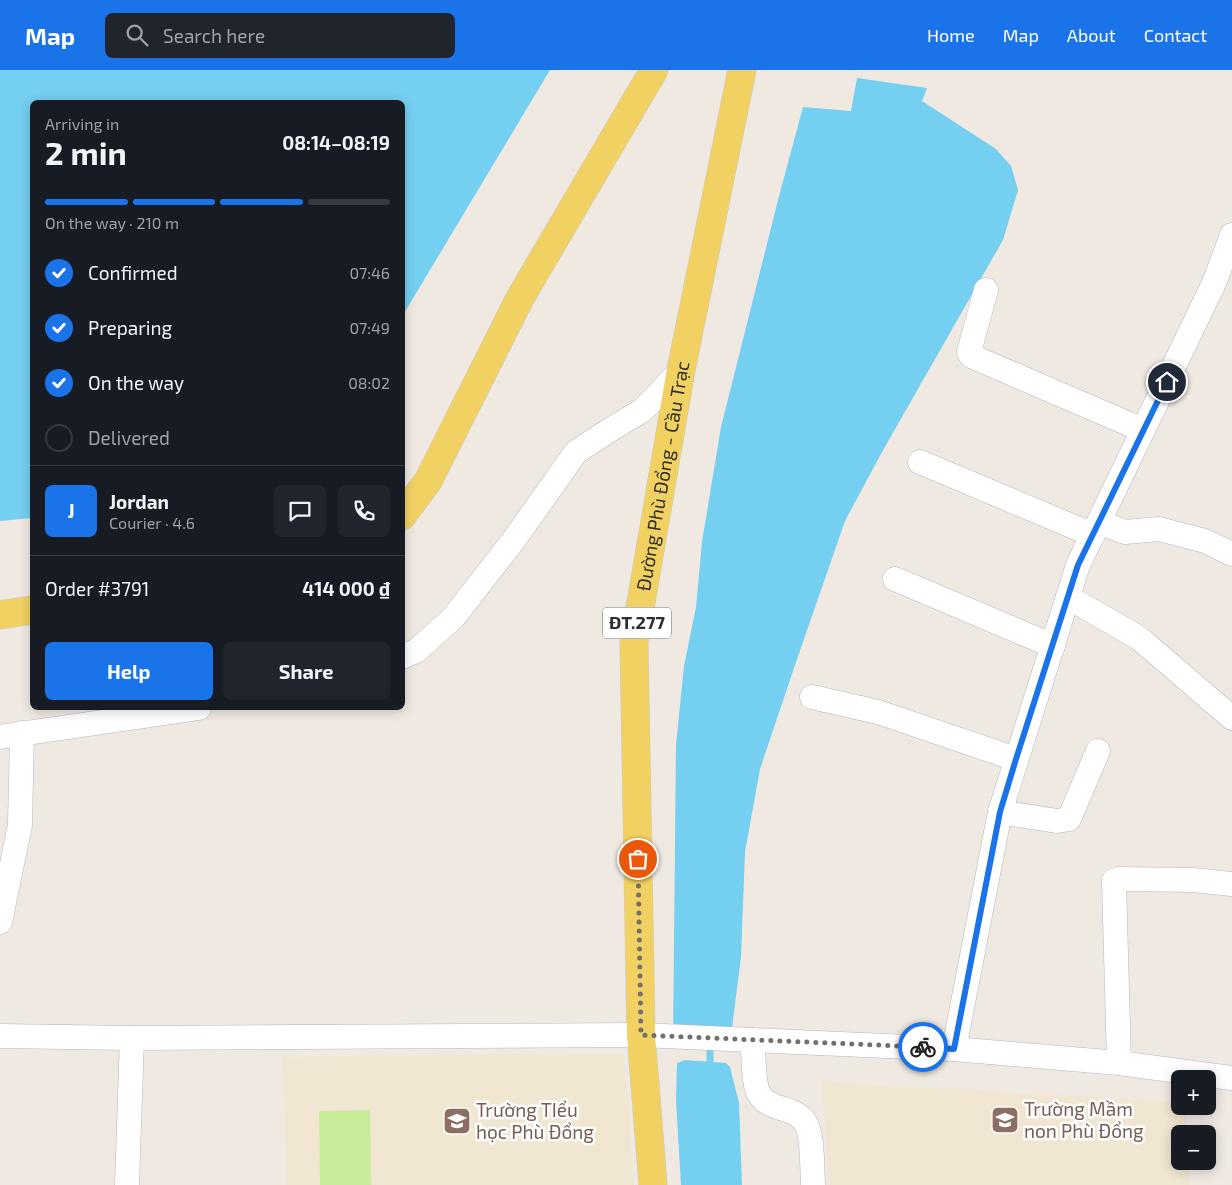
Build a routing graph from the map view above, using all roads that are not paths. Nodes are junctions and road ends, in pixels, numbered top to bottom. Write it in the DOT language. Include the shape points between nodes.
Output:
graph roads {
  1 [pos="654,70"];
  2 [pos="742,70"];
  3 [pos="1232,235"];
  4 [pos="986,290"];
  5 [pos="681,370"];
  6 [pos="1143,430"];
  7 [pos="920,462"];
  8 [pos="405,512"];
  9 [pos="1096,529"];
  10 [pos="1232,554"];
  11 [pos="895,579"];
  12 [pos="1068,597"];
  13 [pos="30,610"];
  14 [pos="0,615"];
  15 [pos="1053,646"];
  16 [pos="405,656"];
  17 [pos="812,697"];
  18 [pos="185,710"];
  19 [pos="1232,718"];
  20 [pos="11,735"];
  21 [pos="1098,751"];
  22 [pos="1016,759"];
  23 [pos="1000,812"];
  24 [pos="1232,884"];
  25 [pos="0,922"];
  26 [pos="641,1035"];
  27 [pos="0,1036"];
  28 [pos="132,1038"];
  29 [pos="752,1040"];
  30 [pos="954,1049"];
  31 [pos="1119,1063"];
  32 [pos="1232,1078"];
  33 [pos="127,1185"];
  34 [pos="653,1185"];
  35 [pos="812,1185"];
  1 -- 8 [label="main road" via="520,298 428,481"];
  2 -- 5 [label="main road, Đường Phù Đổng - Cầu Trạc / ĐT.277"];
  3 -- 6 [label="street" via="1214,284"];
  4 -- 6 [label="street" via="969,352 971,356"];
  5 -- 16 [label="street" via="643,410 576,452 453,618"];
  5 -- 26 [label="main road, Đường Phù Đổng - Cầu Trạc / ĐT.277" via="634,643"];
  6 -- 9 [label="street"];
  7 -- 9 [label="street"];
  9 -- 10 [label="street" via="1125,532 1159,529 1205,541"];
  9 -- 12 [label="street" via="1078,565"];
  11 -- 15 [label="street"];
  12 -- 15 [label="street"];
  12 -- 19 [label="street" via="1139,638"];
  13 -- 14 [label="main road"];
  15 -- 22 [label="street"];
  17 -- 22 [label="street" via="878,712"];
  18 -- 20 [label="street"];
  20 -- 25 [label="street" via="20,826"];
  21 -- 23 [label="street" via="1069,819 1057,821"];
  22 -- 23 [label="street"];
  23 -- 30 [label="street"];
  24 -- 31 [label="street" via="1193,880 1114,881"];
  26 -- 28 [label="street"];
  26 -- 29 [label="street"];
  26 -- 34 [label="main road, Đường Phù Đổng - Cầu Trạc / ĐT.277"];
  27 -- 28 [label="street"];
  28 -- 33 [label="street"];
  29 -- 30 [label="street"];
  29 -- 35 [label="street" via="759,1094 771,1105 800,1116 808,1127"];
  30 -- 31 [label="street"];
  31 -- 32 [label="street"];
}
